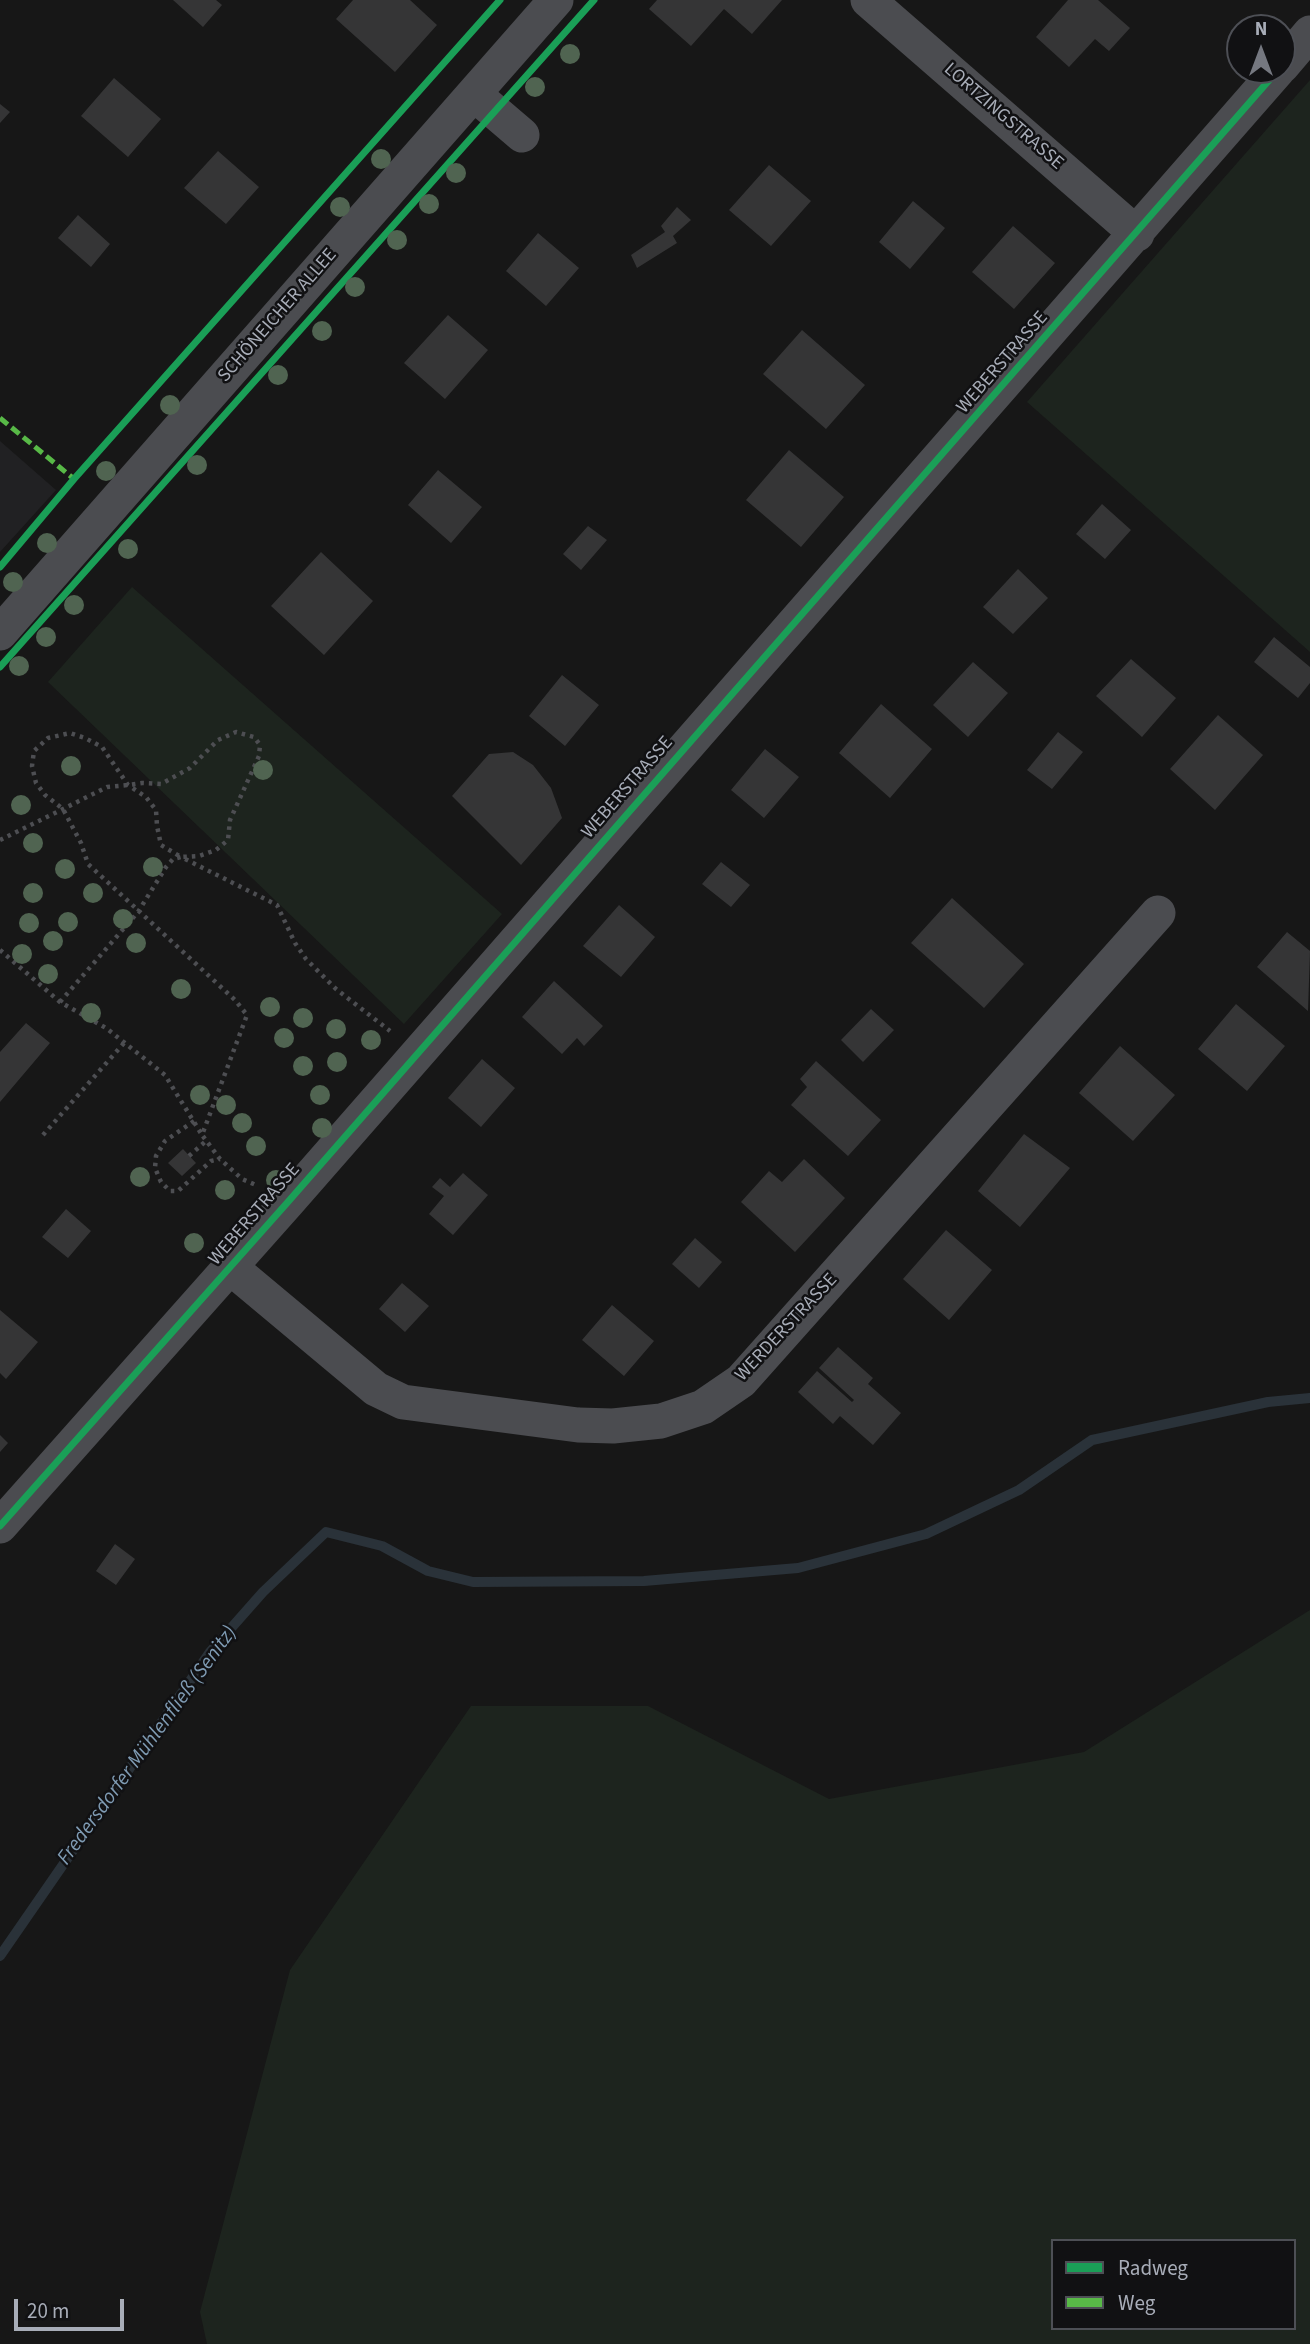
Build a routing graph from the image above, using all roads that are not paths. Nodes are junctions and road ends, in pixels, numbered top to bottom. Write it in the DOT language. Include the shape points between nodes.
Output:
graph roads {
  1 [pos="555,0"];
  2 [pos="868,0"];
  3 [pos="1310,33"];
  4 [pos="1296,50"];
  5 [pos="1266,84"];
  6 [pos="474,94"];
  7 [pos="522,135"];
  8 [pos="1137,234"];
  9 [pos="0,633"];
  10 [pos="1158,914"];
  11 [pos="230,1267"];
  12 [pos="0,1526"];
  1 -- 6 [label="street, SCHÖNEICHER ALLEE"];
  2 -- 8 [label="street, LORTZINGSTRASSE"];
  3 -- 4 [label="street"];
  5 -- 8 [label="street, WEBERSTRASSE"];
  6 -- 7 [label="street"];
  6 -- 9 [label="street, SCHÖNEICHER ALLEE"];
  8 -- 11 [label="street, WEBERSTRASSE"];
  10 -- 11 [label="street, WERDERSTRASSE" via="741,1381 703,1407 661,1421 613,1426 403,1402 376,1389"];
  11 -- 12 [label="street, WEBERSTRASSE"];
}
